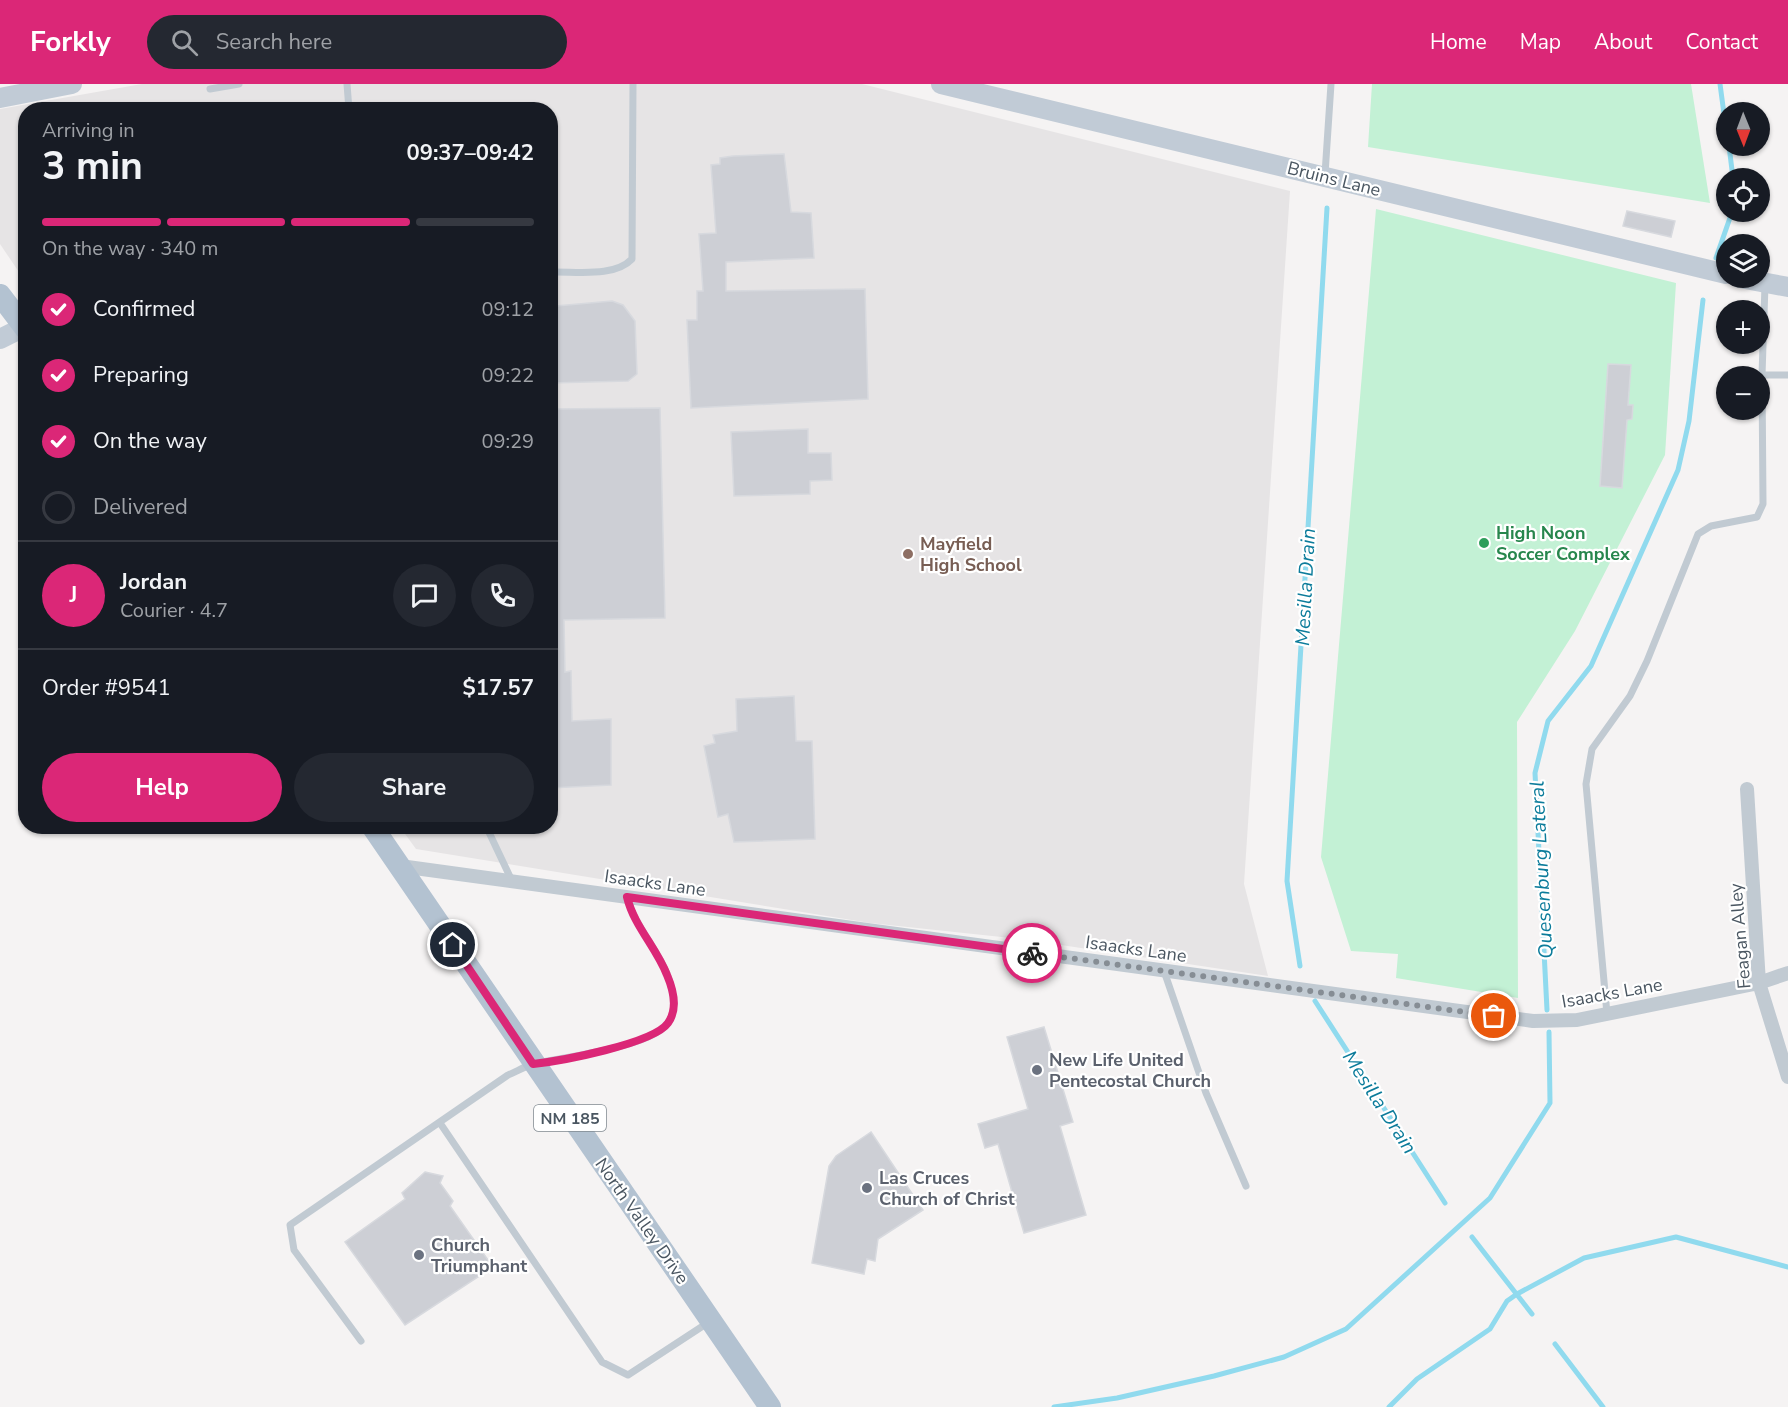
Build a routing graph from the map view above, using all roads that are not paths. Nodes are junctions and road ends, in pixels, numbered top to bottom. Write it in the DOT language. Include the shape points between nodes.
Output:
graph roads {
  1 [pos="72,84"];
  2 [pos="239,84"];
  3 [pos="347,84"];
  4 [pos="633,84"];
  5 [pos="941,84"];
  6 [pos="1331,84"];
  7 [pos="210,89"];
  8 [pos="0,98"];
  9 [pos="348,102"];
  10 [pos="1325,176"];
  11 [pos="558,272"];
  12 [pos="1716,272"];
  13 [pos="1770,284"];
  14 [pos="1788,287"];
  15 [pos="1765,288"];
  16 [pos="0,295"];
  17 [pos="18,319"];
  18 [pos="18,331"];
  19 [pos="0,339"];
  20 [pos="1762,366"];
  21 [pos="1770,375"];
  22 [pos="1788,375"];
  23 [pos="1762,420"];
  24 [pos="1747,789"];
  25 [pos="378,834"];
  26 [pos="490,834"];
  27 [pos="400,866"];
  28 [pos="512,881"];
  29 [pos="627,897"];
  30 [pos="1164,971"];
  31 [pos="1788,973"];
  32 [pos="1759,983"];
  33 [pos="1607,1014"];
  34 [pos="533,1064"];
  35 [pos="1788,1077"];
  36 [pos="440,1122"];
  37 [pos="1246,1186"];
  38 [pos="711,1321"];
  39 [pos="361,1341"];
  40 [pos="770,1407"];
  1 -- 8 [label="street"];
  2 -- 7 [label="lane"];
  3 -- 9 [label="lane"];
  4 -- 11 [label="lane" via="632,259 608,270"];
  5 -- 10 [label="street, Bruins Lane"];
  6 -- 10 [label="lane"];
  10 -- 12 [label="street, Bruins Lane"];
  13 -- 14 [label="street"];
  15 -- 20 [label="lane"];
  16 -- 17 [label="main road"];
  18 -- 19 [label="street"];
  21 -- 22 [label="lane"];
  23 -- 33 [label="lane" via="1763,504 1757,517 1711,526 1698,534 1630,696 1592,749 1586,784"];
  24 -- 32 [label="street, Feagan Alley"];
  25 -- 27 [label="main road, North Valley Drive / NM 185"];
  26 -- 28 [label="lane"];
  27 -- 28 [label="street, Isaacks Lane"];
  27 -- 34 [label="main road, North Valley Drive / NM 185"];
  28 -- 29 [label="street, Isaacks Lane"];
  29 -- 30 [label="street, Isaacks Lane"];
  29 -- 34 [label="lane" via="631,912 668,976 674,1008 668,1024 616,1047"];
  30 -- 33 [label="street, Isaacks Lane" via="1518,1019 1577,1020"];
  30 -- 37 [label="lane" via="1206,1093"];
  31 -- 32 [label="street, Isaacks Lane"];
  32 -- 33 [label="street, Isaacks Lane"];
  32 -- 35 [label="street, Feagan Alley"];
  34 -- 36 [label="lane" via="508,1075"];
  34 -- 38 [label="main road, North Valley Drive / NM 185"];
  36 -- 38 [label="lane" via="602,1362 628,1375"];
  36 -- 39 [label="lane" via="290,1225 294,1250"];
  38 -- 40 [label="main road, North Valley Drive / NM 185"];
}
